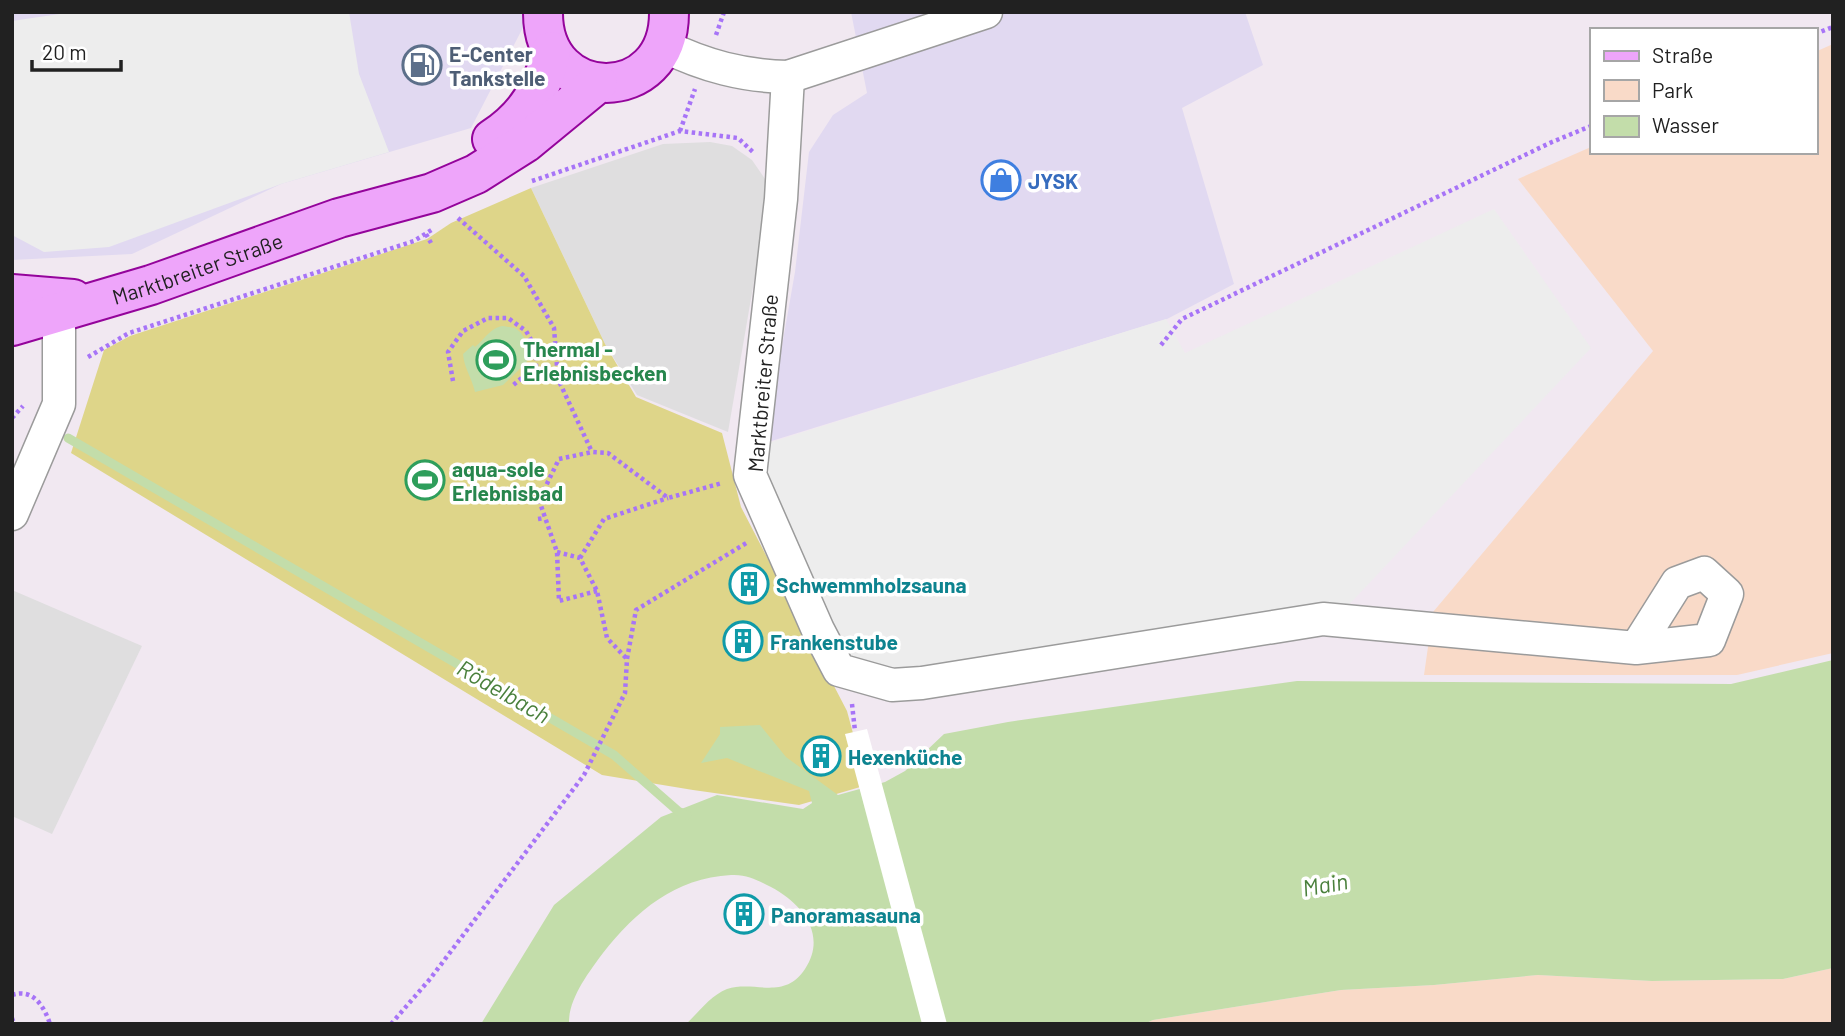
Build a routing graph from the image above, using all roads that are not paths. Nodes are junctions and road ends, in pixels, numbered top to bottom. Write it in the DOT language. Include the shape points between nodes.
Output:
graph roads {
  1 [pos="543,12"];
  2 [pos="986,12"];
  3 [pos="667,29"];
  4 [pos="551,51"];
  5 [pos="788,77"];
  6 [pos="598,83"];
  7 [pos="339,218"];
  8 [pos="12,278"];
  9 [pos="12,294"];
  10 [pos="55,305"];
  11 [pos="12,326"];
  12 [pos="12,514"];
  13 [pos="1636,648"];
  1 -- 4 [label="main road" via="543,31"];
  2 -- 5 [label="street"];
  3 -- 5 [label="street" via="692,59 721,69"];
  3 -- 6 [label="main road" via="656,60 644,71 630,79"];
  4 -- 6 [label="main road" via="570,73"];
  4 -- 7 [label="main road, Marktbreiter Straße" via="533,101 502,133"];
  5 -- 13 [label="street, Marktbreiter Straße" via="783,180 750,475 839,670 892,685 922,682 1323,619"];
  6 -- 7 [label="main road, Marktbreiter Straße" via="524,144 476,174 432,193"];
  7 -- 10 [label="main road, Marktbreiter Straße" via="151,285 94,301"];
  8 -- 10 [label="main road"];
  9 -- 10 [label="main road"];
  10 -- 11 [label="main road, Marktbreiter Straße"];
  10 -- 12 [label="street" via="59,404"];
}
